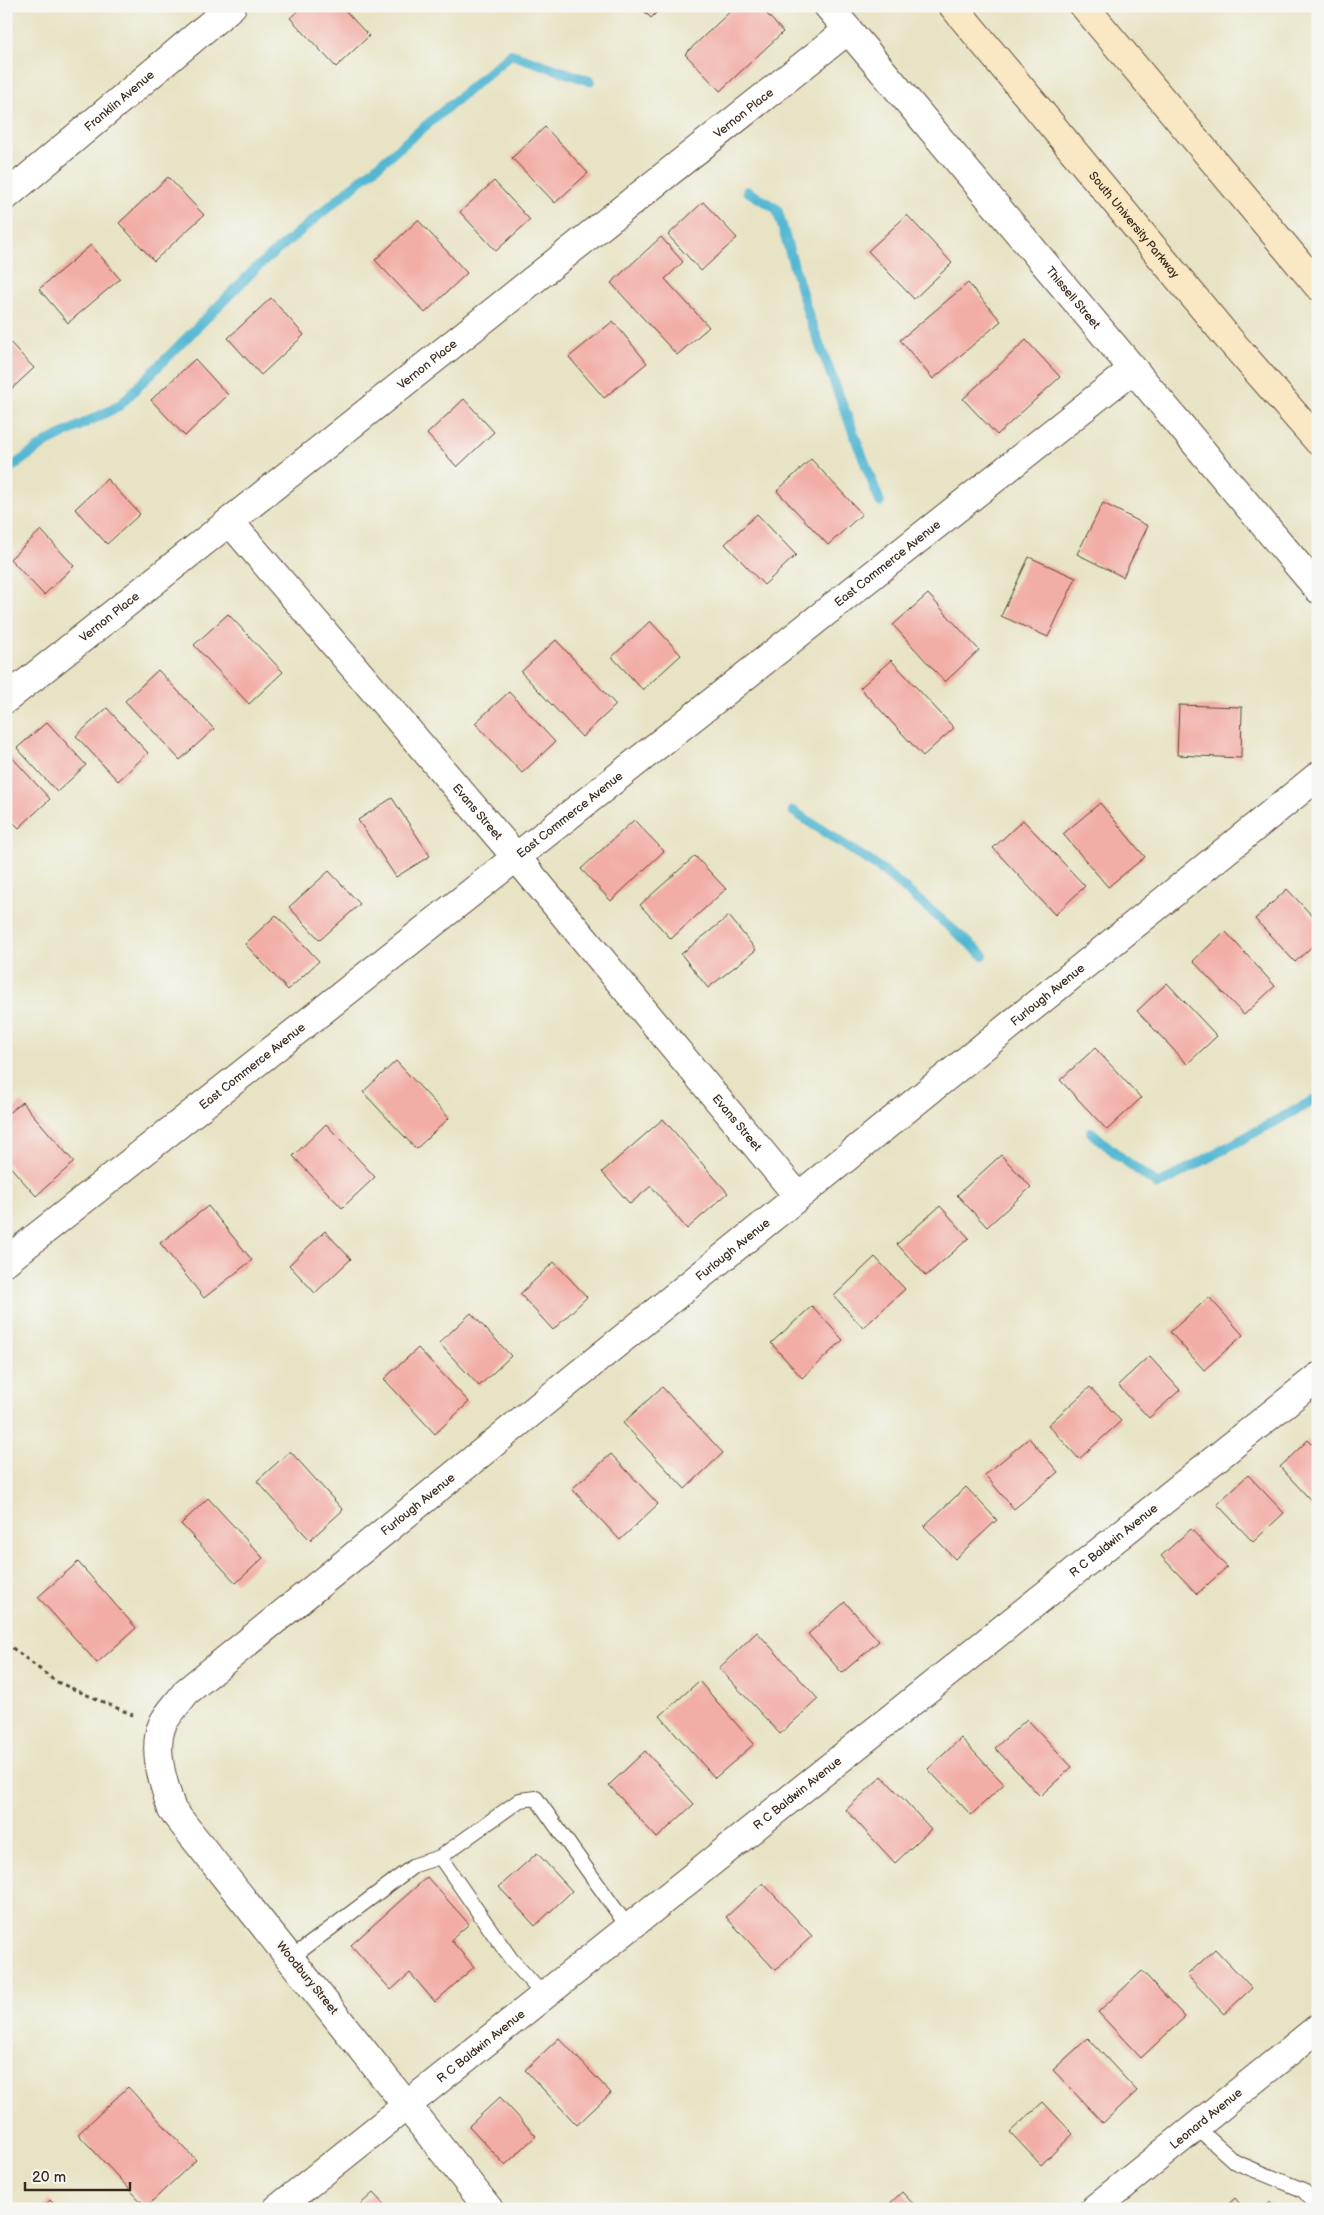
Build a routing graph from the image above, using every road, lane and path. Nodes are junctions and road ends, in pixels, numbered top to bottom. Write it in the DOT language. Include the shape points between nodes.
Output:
graph roads {
  1 [pos="232,6"];
  2 [pos="828,6"];
  3 [pos="953,6"];
  4 [pos="1084,6"];
  5 [pos="848,30"];
  6 [pos="6,196"];
  7 [pos="1318,286"];
  8 [pos="1133,369"];
  9 [pos="1318,441"];
  10 [pos="230,522"];
  11 [pos="1318,590"];
  12 [pos="6,699"];
  13 [pos="1318,776"];
  14 [pos="516,857"];
  15 [pos="798,1196"];
  16 [pos="6,1261"];
  17 [pos="1318,1377"];
  18 [pos="6,1643"];
  19 [pos="159,1734"];
  20 [pos="440,1857"];
  21 [pos="628,1927"];
  22 [pos="291,1958"];
  23 [pos="542,1995"];
  24 [pos="1318,2028"];
  25 [pos="407,2103"];
  26 [pos="1196,2126"];
  27 [pos="1318,2207"];
  28 [pos="277,2209"];
  29 [pos="489,2209"];
  30 [pos="1094,2209"];
  1 -- 6 [label="street, Franklin Avenue"];
  2 -- 5 [label="street, Thissell Street"];
  3 -- 9 [label="main road, South University Parkway" via="1228,338"];
  4 -- 7 [label="main road"];
  5 -- 8 [label="street, Thissell Street"];
  5 -- 10 [label="street, Vernon Place"];
  8 -- 11 [label="street, Thissell Street"];
  8 -- 14 [label="street, East Commerce Avenue"];
  10 -- 12 [label="street, Vernon Place"];
  10 -- 14 [label="street, Evans Street"];
  13 -- 15 [label="street, Furlough Avenue"];
  14 -- 15 [label="street, Evans Street"];
  14 -- 16 [label="street, East Commerce Avenue"];
  15 -- 19 [label="street, Furlough Avenue" via="186,1692"];
  17 -- 21 [label="street, R C Baldwin Avenue"];
  18 -- 19 [label="path" via="55,1682 135,1716"];
  19 -- 22 [label="street, Woodbury Street" via="160,1774 172,1810"];
  20 -- 21 [label="lane" via="520,1800 536,1798"];
  20 -- 22 [label="lane" via="415,1865"];
  20 -- 23 [label="lane" via="511,1959"];
  21 -- 23 [label="street, R C Baldwin Avenue"];
  22 -- 25 [label="street, Woodbury Street"];
  23 -- 25 [label="street, R C Baldwin Avenue"];
  24 -- 26 [label="street, Leonard Avenue"];
  25 -- 28 [label="street, R C Baldwin Avenue"];
  25 -- 29 [label="street, Woodbury Street"];
  26 -- 27 [label="lane" via="1235,2162 1303,2190"];
  26 -- 30 [label="street, Leonard Avenue"];
}
